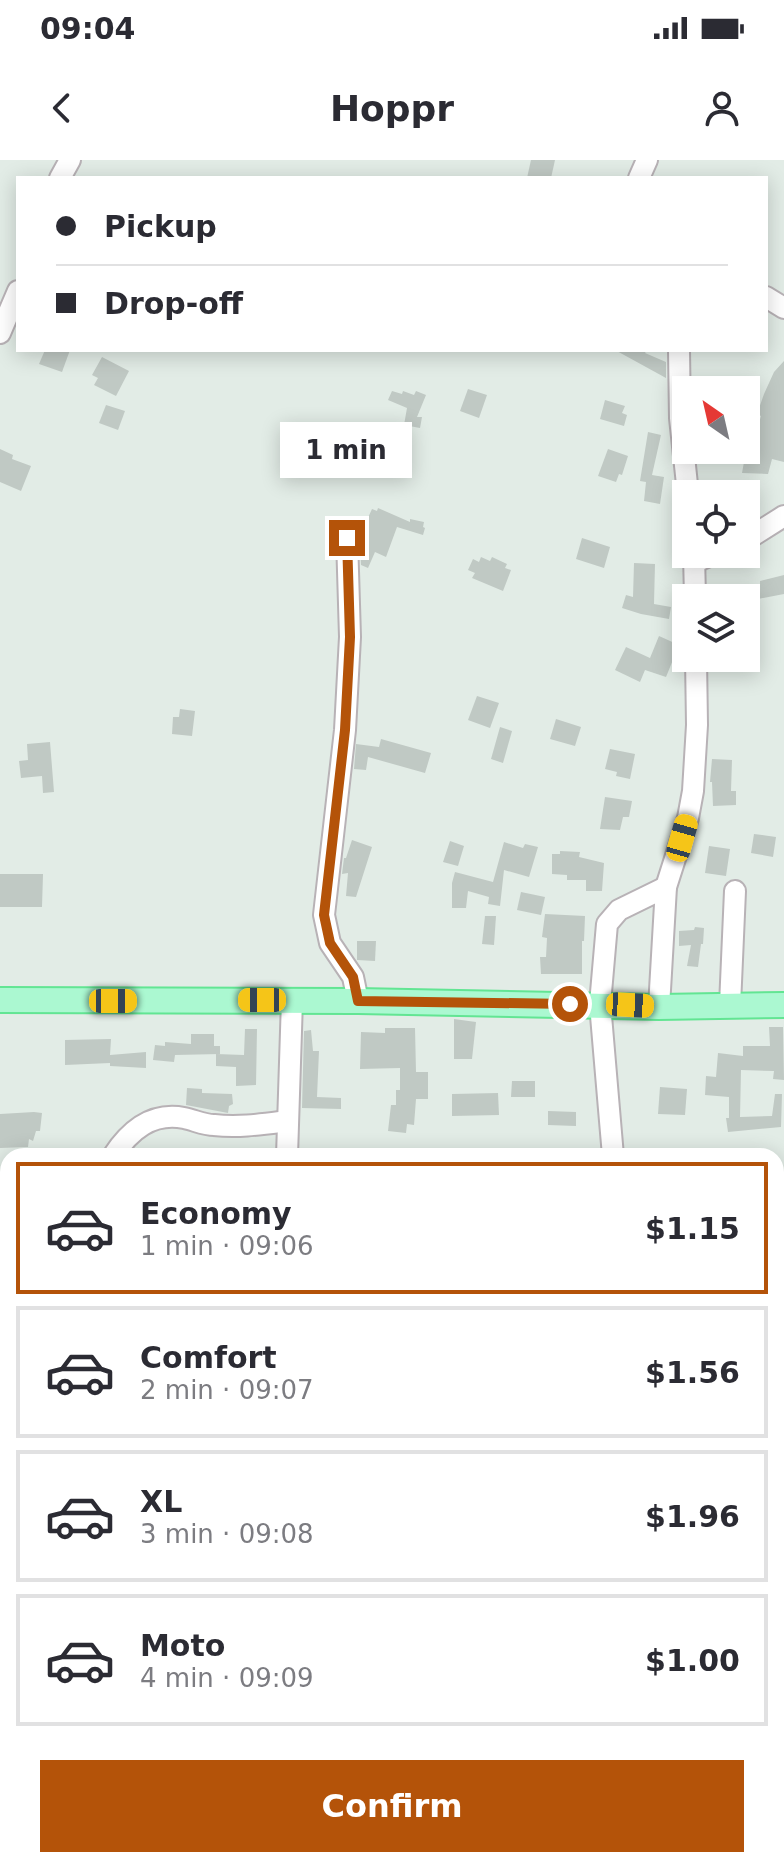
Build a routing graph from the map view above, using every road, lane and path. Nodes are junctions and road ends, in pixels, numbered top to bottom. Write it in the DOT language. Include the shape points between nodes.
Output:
graph roads {
  1 [pos="16,296"];
  2 [pos="0,333"];
  3 [pos="679,352"];
  4 [pos="687,480"];
  5 [pos="784,516"];
  6 [pos="760,531"];
  7 [pos="347,538"];
  8 [pos="696,672"];
  9 [pos="666,887"];
  10 [pos="735,891"];
  11 [pos="0,1000"];
  12 [pos="292,1000"];
  13 [pos="358,1001"];
  14 [pos="600,1004"];
  15 [pos="730,1005"];
  16 [pos="784,1005"];
  17 [pos="659,1007"];
  18 [pos="288,1121"];
  19 [pos="119,1148"];
  20 [pos="287,1148"];
  21 [pos="612,1148"];
  1 -- 2 [label="street"];
  3 -- 4 [label="street"];
  5 -- 6 [label="street"];
  7 -- 13 [label="street" via="346,715 324,915 330,943 353,977"];
  8 -- 9 [label="street" via="693,791"];
  9 -- 14 [label="street" via="611,916"];
  9 -- 17 [label="street"];
  10 -- 15 [label="street"];
  11 -- 12 [label="main road"];
  12 -- 13 [label="main road"];
  12 -- 18 [label="street"];
  13 -- 14 [label="main road"];
  14 -- 17 [label="main road"];
  14 -- 21 [label="street"];
  15 -- 16 [label="main road"];
  15 -- 17 [label="main road"];
  18 -- 19 [label="street" via="211,1125 165,1116 134,1130"];
  18 -- 20 [label="street"];
}
